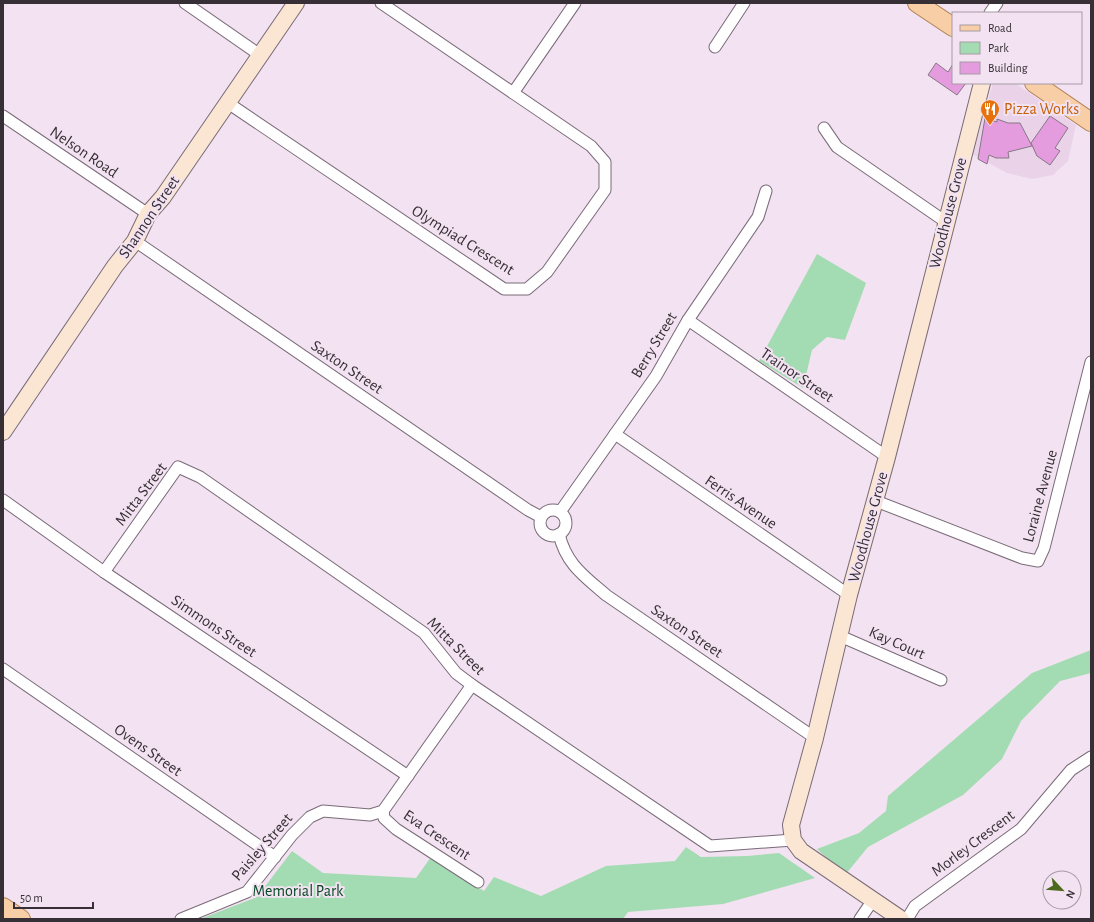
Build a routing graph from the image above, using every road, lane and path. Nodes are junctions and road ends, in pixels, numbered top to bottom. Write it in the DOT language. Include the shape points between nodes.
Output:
graph roads {
  1 [pos="185,3"];
  2 [pos="296,3"];
  3 [pos="381,3"];
  4 [pos="575,3"];
  5 [pos="744,3"];
  6 [pos="917,3"];
  7 [pos="997,3"];
  8 [pos="991,12"];
  9 [pos="952,26"];
  10 [pos="715,47"];
  11 [pos="260,55"];
  12 [pos="982,84"];
  13 [pos="1035,84"];
  14 [pos="513,93"];
  15 [pos="228,103"];
  16 [pos="3,116"];
  17 [pos="1091,122"];
  18 [pos="824,128"];
  19 [pos="766,190"];
  20 [pos="148,214"];
  21 [pos="946,222"];
  22 [pos="135,242"];
  23 [pos="688,320"];
  24 [pos="1091,362"];
  25 [pos="3,432"];
  26 [pos="615,434"];
  27 [pos="887,457"];
  28 [pos="3,500"];
  29 [pos="876,501"];
  30 [pos="560,512"];
  31 [pos="541,517"];
  32 [pos="559,534"];
  33 [pos="104,572"];
  34 [pos="849,595"];
  35 [pos="840,636"];
  36 [pos="3,669"];
  37 [pos="941,680"];
  38 [pos="472,685"];
  39 [pos="815,738"];
  40 [pos="1091,757"];
  41 [pos="408,776"];
  42 [pos="383,811"];
  43 [pos="793,840"];
  44 [pos="275,856"];
  45 [pos="478,882"];
  46 [pos="873,900"];
  47 [pos="181,919"];
  48 [pos="860,919"];
  49 [pos="901,919"];
  50 [pos="907,919"];
  1 -- 11 [label="street"];
  2 -- 11 [label="street, Shannon Street"];
  3 -- 14 [label="street, Olympiad Crescent"];
  4 -- 14 [label="street"];
  5 -- 10 [label="street"];
  6 -- 9 [label="main road"];
  7 -- 8 [label="street"];
  11 -- 15 [label="street, Shannon Street"];
  12 -- 21 [label="street, Woodhouse Grove"];
  13 -- 17 [label="main road"];
  14 -- 15 [label="street, Olympiad Crescent" via="591,146 605,162 604,190 547,272 527,290 504,289"];
  15 -- 20 [label="street, Shannon Street" via="163,197"];
  16 -- 20 [label="street, Nelson Road"];
  18 -- 21 [label="street" via="837,147"];
  19 -- 23 [label="street, Berry Street" via="758,217"];
  20 -- 22 [label="street, Shannon Street"];
  21 -- 27 [label="street, Woodhouse Grove"];
  22 -- 25 [label="street, Shannon Street" via="115,266"];
  22 -- 31 [label="street, Saxton Street"];
  23 -- 26 [label="street, Berry Street" via="656,376"];
  23 -- 27 [label="street, Trainor Street"];
  24 -- 29 [label="street, Loraine Avenue" via="1044,548 1038,561 1022,558"];
  26 -- 30 [label="street, Berry Street"];
  26 -- 34 [label="street, Ferris Avenue"];
  27 -- 29 [label="street, Woodhouse Grove"];
  28 -- 33 [label="street, Simmons Street"];
  29 -- 34 [label="street, Woodhouse Grove"];
  30 -- 31 [label="street" via="550,510"];
  30 -- 32 [label="street" via="565,517 566,525"];
  31 -- 32 [label="street" via="541,528 546,533"];
  32 -- 39 [label="street, Saxton Street" via="564,551 578,571 606,595"];
  33 -- 38 [label="street, Mitta Street" via="178,467 200,477 424,633 456,673"];
  33 -- 41 [label="street, Simmons Street"];
  34 -- 35 [label="street, Woodhouse Grove"];
  35 -- 37 [label="street, Kay Court"];
  35 -- 39 [label="street, Woodhouse Grove"];
  36 -- 44 [label="street, Ovens Street"];
  38 -- 41 [label="street"];
  38 -- 43 [label="street, Mitta Street" via="710,846"];
  39 -- 43 [label="street, Woodhouse Grove" via="791,825"];
  40 -- 50 [label="street, Morley Crescent" via="1071,770 1021,829 915,906"];
  41 -- 42 [label="street"];
  42 -- 44 [label="street, Paisley Street" via="370,815 323,811 310,817"];
  42 -- 45 [label="street, Eva Crescent" via="384,818 396,829"];
  43 -- 46 [label="street" via="801,851"];
  44 -- 47 [label="street, Paisley Street" via="247,892"];
  46 -- 48 [label="street"];
  46 -- 49 [label="street"];
}
